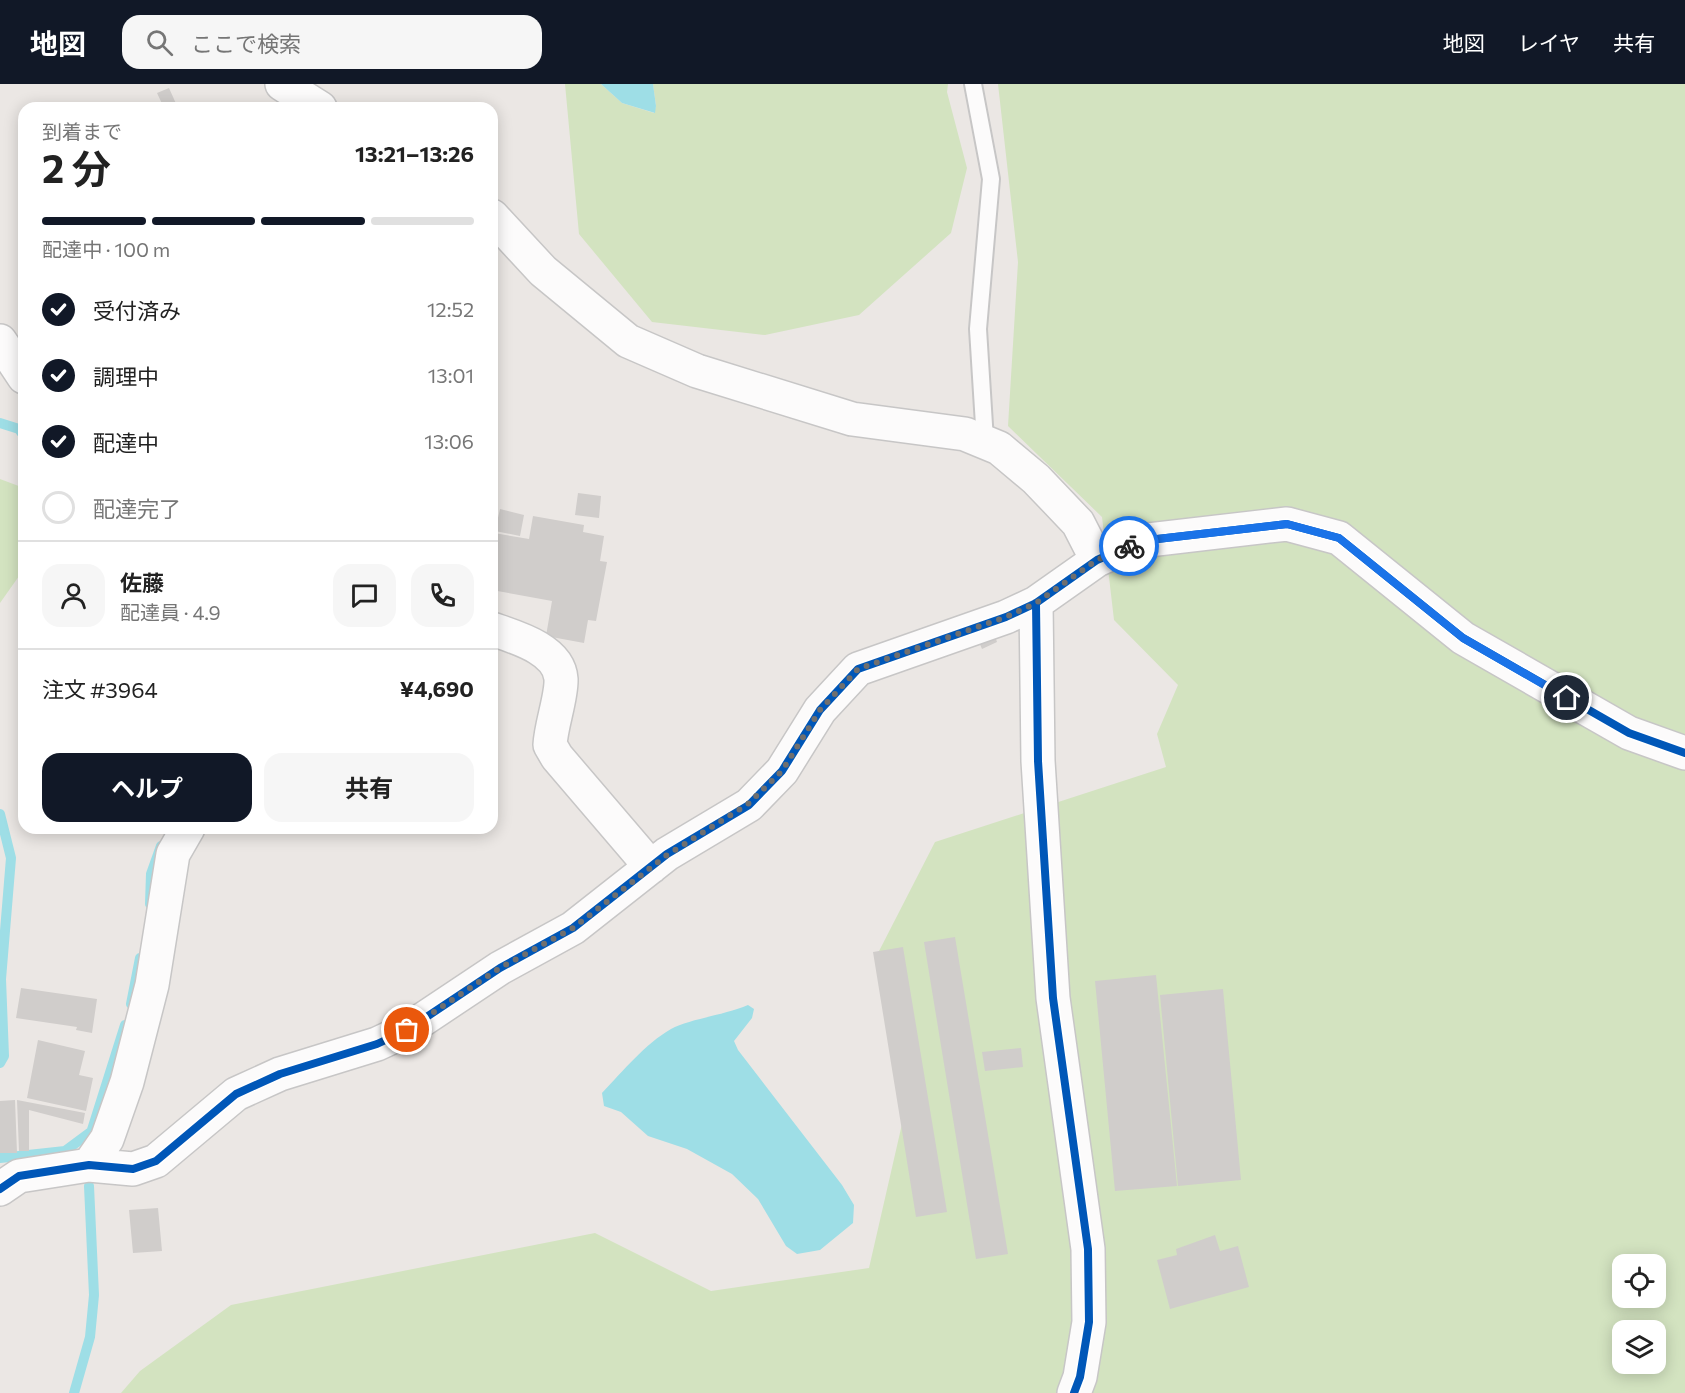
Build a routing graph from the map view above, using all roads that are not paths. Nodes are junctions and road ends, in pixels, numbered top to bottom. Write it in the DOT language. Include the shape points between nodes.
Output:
graph roads {
  1 [pos="276,84"];
  2 [pos="282,84"];
  3 [pos="973,84"];
  4 [pos="270,102"];
  5 [pos="310,102"];
  6 [pos="498,222"];
  7 [pos="0,342"];
  8 [pos="18,368"];
  9 [pos="985,441"];
  10 [pos="1097,560"];
  11 [pos="1036,603"];
  12 [pos="498,631"];
  13 [pos="1685,753"];
  14 [pos="185,834"];
  15 [pos="651,867"];
  16 [pos="89,1165"];
  17 [pos="0,1190"];
  18 [pos="1074,1393"];
  1 -- 4 [label="street"];
  2 -- 5 [label="street"];
  3 -- 9 [label="lane" via="991,180 978,329"];
  6 -- 9 [label="street" via="543,270 628,341 697,371 852,419 965,434"];
  7 -- 8 [label="street"];
  9 -- 10 [label="street" via="1036,479 1078,523"];
  10 -- 11 [label="street"];
  10 -- 13 [label="street" via="1140,541 1287,524 1339,538 1463,638 1629,734"];
  11 -- 15 [label="street" via="858,669 820,710 782,771 748,804"];
  11 -- 18 [label="street" via="1038,761 1053,998 1088,1249 1089,1322"];
  12 -- 15 [label="street" via="529,643 551,659 561,678 550,745"];
  14 -- 16 [label="street" via="173,854 152,985 127,1082 107,1139"];
  15 -- 16 [label="street" via="573,928 500,968 407,1030 377,1044 280,1074 236,1094 156,1161 133,1169"];
  16 -- 17 [label="street" via="19,1176"];
}
